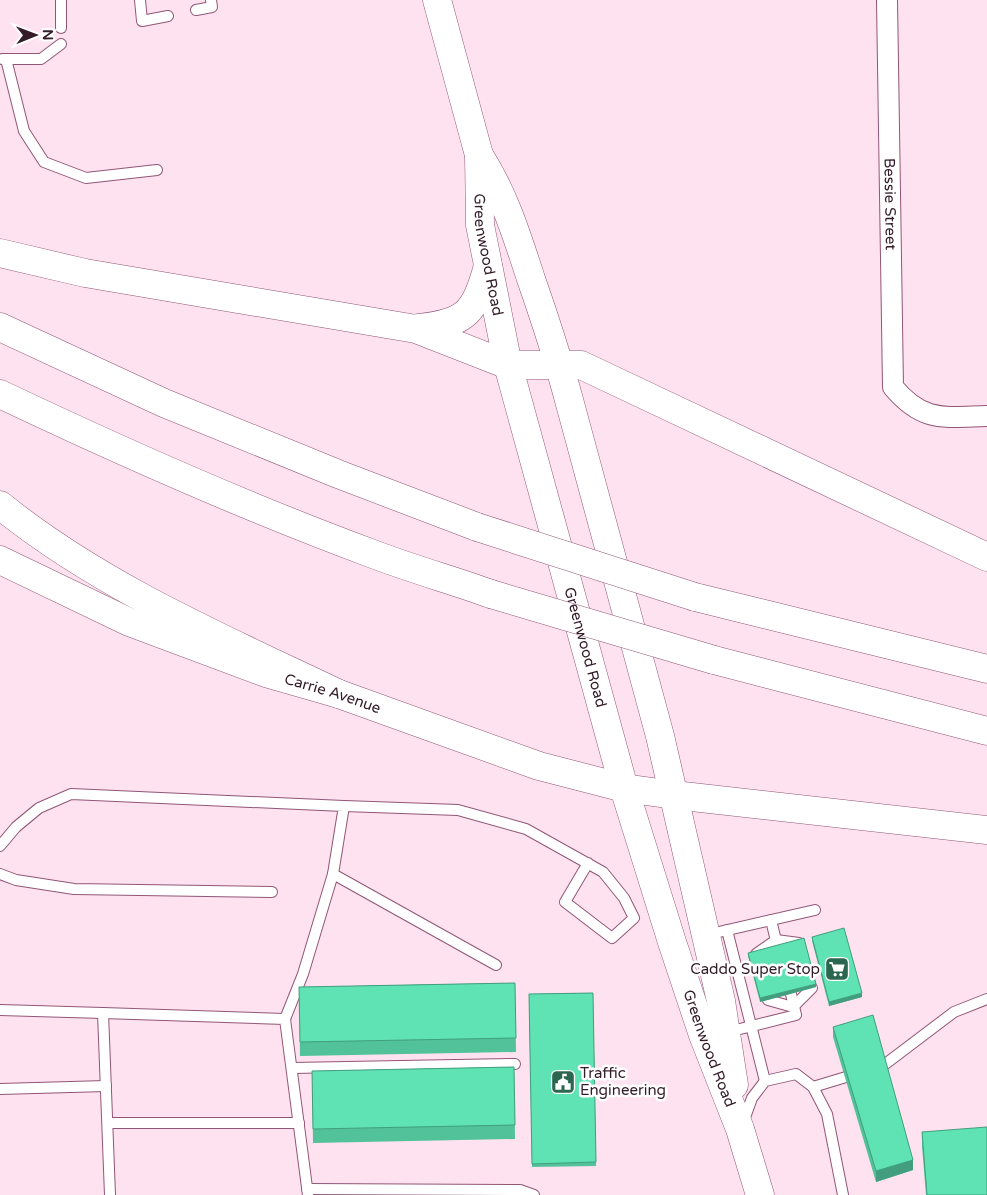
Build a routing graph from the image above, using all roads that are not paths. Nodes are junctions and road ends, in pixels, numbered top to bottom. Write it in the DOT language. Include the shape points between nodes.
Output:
graph roads {
  1 [pos="61,0"];
  2 [pos="140,0"];
  3 [pos="211,0"];
  4 [pos="437,0"];
  5 [pos="887,0"];
  6 [pos="196,10"];
  7 [pos="168,16"];
  8 [pos="61,28"];
  9 [pos="61,44"];
  10 [pos="3,59"];
  11 [pos="479,155"];
  12 [pos="157,170"];
  13 [pos="0,253"];
  14 [pos="488,266"];
  15 [pos="0,327"];
  16 [pos="416,329"];
  17 [pos="508,365"];
  18 [pos="560,366"];
  19 [pos="0,394"];
  20 [pos="987,416"];
  21 [pos="0,505"];
  22 [pos="987,557"];
  23 [pos="0,560"];
  24 [pos="987,669"];
  25 [pos="338,694"];
  26 [pos="987,731"];
  27 [pos="624,788"];
  28 [pos="674,794"];
  29 [pos="344,806"];
  30 [pos="987,830"];
  31 [pos="0,846"];
  32 [pos="588,863"];
  33 [pos="0,874"];
  34 [pos="333,874"];
  35 [pos="272,892"];
  36 [pos="815,910"];
  37 [pos="771,920"];
  38 [pos="716,933"];
  39 [pos="799,943"];
  40 [pos="777,944"];
  41 [pos="756,954"];
  42 [pos="496,965"];
  43 [pos="812,988"];
  44 [pos="791,994"];
  45 [pos="987,999"];
  46 [pos="768,1000"];
  47 [pos="793,1006"];
  48 [pos="0,1010"];
  49 [pos="103,1014"];
  50 [pos="285,1018"];
  51 [pos="739,1029"];
  52 [pos="515,1064"];
  53 [pos="884,1065"];
  54 [pos="292,1068"];
  55 [pos="846,1077"];
  56 [pos="765,1081"];
  57 [pos="106,1086"];
  58 [pos="813,1087"];
  59 [pos="0,1089"];
  60 [pos="108,1123"];
  61 [pos="299,1123"];
  62 [pos="740,1129"];
  63 [pos="307,1192"];
  64 [pos="110,1195"];
  65 [pos="534,1195"];
  66 [pos="760,1195"];
  67 [pos="843,1195"];
  1 -- 8 [label="lane"];
  2 -- 7 [label="lane" via="142,21"];
  3 -- 6 [label="lane" via="212,7"];
  4 -- 11 [label="main road, Greenwood Road"];
  5 -- 20 [label="street, Bessie Street" via="893,387 907,404 922,412 939,417"];
  9 -- 10 [label="lane" via="41,59"];
  10 -- 12 [label="lane" via="24,131 44,162 86,178"];
  11 -- 14 [label="main road, Greenwood Road" via="480,225"];
  11 -- 18 [label="main road, Greenwood Road" via="507,208"];
  13 -- 16 [label="main road" via="85,273"];
  14 -- 16 [label="main road" via="481,290 466,314 443,326"];
  14 -- 17 [label="main road, Greenwood Road"];
  15 -- 24 [label="main road, bridge" via="164,403 477,527 695,597"];
  16 -- 17 [label="main road"];
  17 -- 18 [label="main road"];
  17 -- 27 [label="main road, Greenwood Road"];
  18 -- 22 [label="main road" via="581,365 595,370"];
  18 -- 28 [label="main road, Greenwood Road"];
  19 -- 26 [label="main road, bridge" via="110,447 375,555 491,594 714,660"];
  21 -- 25 [label="main road" via="57,545 158,606"];
  23 -- 25 [label="main road, Carrie Avenue" via="129,622 266,673"];
  25 -- 27 [label="main road, Carrie Avenue" via="538,766"];
  27 -- 28 [label="main road, Carrie Avenue"];
  27 -- 62 [label="main road, Greenwood Road" via="697,1017"];
  28 -- 30 [label="main road, Carrie Avenue"];
  28 -- 38 [label="main road, Greenwood Road"];
  29 -- 31 [label="lane" via="71,794 39,808"];
  29 -- 32 [label="lane" via="458,810 526,829"];
  29 -- 34 [label="lane"];
  32 -- 32 [label="lane" via="603,872 624,898 634,918 612,938 565,902"];
  33 -- 35 [label="lane" via="16,880 74,889"];
  34 -- 42 [label="lane"];
  34 -- 50 [label="lane"];
  36 -- 37 [label="lane"];
  37 -- 38 [label="lane"];
  37 -- 40 [label="lane"];
  38 -- 51 [label="main road, Greenwood Road"];
  39 -- 40 [label="lane"];
  40 -- 41 [label="lane"];
  43 -- 47 [label="lane"];
  44 -- 47 [label="lane"];
  45 -- 53 [label="lane" via="954,1012"];
  46 -- 47 [label="lane"];
  47 -- 51 [label="lane" via="796,1015"];
  48 -- 49 [label="lane"];
  49 -- 50 [label="lane"];
  49 -- 57 [label="lane"];
  50 -- 54 [label="lane"];
  51 -- 56 [label="lane"];
  51 -- 62 [label="main road, Greenwood Road"];
  52 -- 54 [label="lane"];
  54 -- 61 [label="lane"];
  55 -- 58 [label="lane"];
  56 -- 58 [label="lane" via="796,1074"];
  56 -- 62 [label="lane" via="752,1098"];
  57 -- 59 [label="lane"];
  57 -- 60 [label="lane"];
  58 -- 67 [label="lane" via="827,1114"];
  60 -- 61 [label="lane"];
  60 -- 64 [label="lane"];
  61 -- 63 [label="lane"];
  62 -- 66 [label="main road, Greenwood Road"];
  63 -- 65 [label="lane" via="520,1190"];
}
